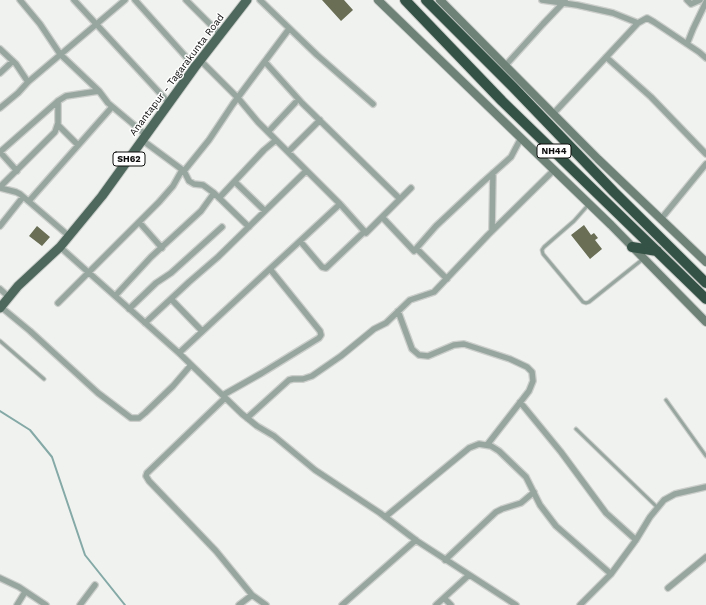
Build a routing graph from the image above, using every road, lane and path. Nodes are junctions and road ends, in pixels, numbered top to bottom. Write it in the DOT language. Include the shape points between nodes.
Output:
graph roads {
  1 [pos="20,0"];
  2 [pos="74,0"];
  3 [pos="126,0"];
  4 [pos="135,0"];
  5 [pos="188,0"];
  6 [pos="260,0"];
  7 [pos="378,0"];
  8 [pos="405,0"];
  9 [pos="426,0"];
  10 [pos="440,0"];
  11 [pos="542,0"];
  12 [pos="687,0"];
  13 [pos="700,0"];
  14 [pos="245,1"];
  15 [pos="565,1"];
  16 [pos="706,2"];
  17 [pos="638,23"];
  18 [pos="97,25"];
  19 [pos="289,29"];
  20 [pos="220,34"];
  21 [pos="687,44"];
  22 [pos="0,48"];
  23 [pos="61,54"];
  24 [pos="606,57"];
  25 [pos="706,58"];
  26 [pos="13,62"];
  27 [pos="265,62"];
  28 [pos="197,63"];
  29 [pos="506,66"];
  30 [pos="0,73"];
  31 [pos="28,82"];
  32 [pos="99,91"];
  33 [pos="238,98"];
  34 [pos="58,101"];
  35 [pos="169,103"];
  36 [pos="295,103"];
  37 [pos="373,104"];
  38 [pos="112,107"];
  39 [pos="0,108"];
  40 [pos="553,114"];
  41 [pos="320,120"];
  42 [pos="58,125"];
  43 [pos="268,132"];
  44 [pos="144,138"];
  45 [pos="521,138"];
  46 [pos="276,140"];
  47 [pos="78,145"];
  48 [pos="0,152"];
  49 [pos="288,152"];
  50 [pos="706,154"];
  51 [pos="706,164"];
  52 [pos="183,170"];
  53 [pos="554,170"];
  54 [pos="17,171"];
  55 [pos="306,171"];
  56 [pos="493,173"];
  57 [pos="235,182"];
  58 [pos="0,188"];
  59 [pos="411,188"];
  60 [pos="214,193"];
  61 [pos="23,197"];
  62 [pos="219,198"];
  63 [pos="400,199"];
  64 [pos="29,201"];
  65 [pos="340,204"];
  66 [pos="589,204"];
  67 [pos="265,211"];
  68 [pos="382,217"];
  69 [pos="661,219"];
  70 [pos="139,222"];
  71 [pos="0,226"];
  72 [pos="222,227"];
  73 [pos="249,227"];
  74 [pos="365,231"];
  75 [pos="492,231"];
  76 [pos="69,236"];
  77 [pos="300,241"];
  78 [pos="60,247"];
  79 [pos="632,247"];
  80 [pos="162,248"];
  81 [pos="417,249"];
  82 [pos="657,251"];
  83 [pos="643,258"];
  84 [pos="706,262"];
  85 [pos="270,269"];
  86 [pos="88,272"];
  87 [pos="447,280"];
  88 [pos="706,283"];
  89 [pos="0,289"];
  90 [pos="115,296"];
  91 [pos="9,297"];
  92 [pos="171,299"];
  93 [pos="706,299"];
  94 [pos="58,303"];
  95 [pos="0,308"];
  96 [pos="129,309"];
  97 [pos="398,311"];
  98 [pos="706,322"];
  99 [pos="146,323"];
  100 [pos="202,331"];
  101 [pos="0,341"];
  102 [pos="179,353"];
  103 [pos="191,365"];
  104 [pos="44,380"];
  105 [pos="224,397"];
  106 [pos="666,400"];
  107 [pos="520,402"];
  108 [pos="247,418"];
  109 [pos="576,429"];
  110 [pos="487,445"];
  111 [pos="706,456"];
  112 [pos="704,488"];
  113 [pos="534,492"];
  114 [pos="706,494"];
  115 [pos="658,508"];
  116 [pos="385,517"];
  117 [pos="416,540"];
  118 [pos="636,540"];
  119 [pos="706,557"];
  120 [pos="445,560"];
  121 [pos="610,574"];
  122 [pos="469,575"];
  123 [pos="2,579"];
  124 [pos="95,585"];
  125 [pos="0,586"];
  126 [pos="668,588"];
  127 [pos="25,592"];
  128 [pos="252,595"];
  129 [pos="444,598"];
  130 [pos="17,605"];
  131 [pos="46,605"];
  132 [pos="80,605"];
  133 [pos="239,605"];
  134 [pos="266,605"];
  135 [pos="342,605"];
  136 [pos="436,605"];
  137 [pos="451,605"];
  138 [pos="516,605"];
  139 [pos="580,605"];
  1 -- 23 [label="street"];
  2 -- 18 [label="street"];
  3 -- 18 [label="street"];
  4 -- 28 [label="street"];
  5 -- 20 [label="street"];
  6 -- 19 [label="street"];
  7 -- 45 [label="street"];
  8 -- 82 [label="highway, NH44" via="502,100"];
  9 -- 88 [label="highway, NH44"];
  10 -- 29 [label="street"];
  11 -- 15 [label="street"];
  12 -- 13 [label="street" via="691,4"];
  14 -- 20 [label="main road, Anantapur - Tagarakunta Road / SH62"];
  15 -- 17 [label="street" via="613,13"];
  15 -- 29 [label="street"];
  16 -- 21 [label="street"];
  17 -- 21 [label="street" via="647,18"];
  17 -- 24 [label="street"];
  18 -- 23 [label="street"];
  18 -- 35 [label="street"];
  19 -- 27 [label="street"];
  19 -- 37 [label="street"];
  20 -- 28 [label="main road, Anantapur - Tagarakunta Road / SH62"];
  21 -- 25 [label="street"];
  22 -- 26 [label="street"];
  23 -- 31 [label="street"];
  23 -- 32 [label="street"];
  24 -- 40 [label="street"];
  24 -- 50 [label="street" via="657,103"];
  26 -- 30 [label="street"];
  26 -- 31 [label="street"];
  27 -- 33 [label="street"];
  27 -- 41 [label="street"];
  28 -- 33 [label="street"];
  28 -- 35 [label="main road, Anantapur - Tagarakunta Road / SH62"];
  29 -- 40 [label="street"];
  31 -- 39 [label="street"];
  32 -- 34 [label="street" via="66,96"];
  32 -- 38 [label="street"];
  33 -- 43 [label="street"];
  33 -- 52 [label="street" via="209,140"];
  34 -- 42 [label="street"];
  34 -- 48 [label="street"];
  35 -- 44 [label="main road, Anantapur - Tagarakunta Road / SH62"];
  36 -- 43 [label="street"];
  38 -- 44 [label="street"];
  38 -- 47 [label="street"];
  40 -- 69 [label="street"];
  41 -- 49 [label="street"];
  41 -- 63 [label="street"];
  42 -- 47 [label="street"];
  42 -- 54 [label="street" via="53,135"];
  43 -- 46 [label="street"];
  44 -- 52 [label="street"];
  44 -- 76 [label="main road, Anantapur - Tagarakunta Road / SH62"];
  45 -- 53 [label="street"];
  45 -- 56 [label="street" via="511,157"];
  46 -- 49 [label="street"];
  46 -- 57 [label="street"];
  47 -- 64 [label="street"];
  48 -- 54 [label="street"];
  49 -- 55 [label="street"];
  51 -- 69 [label="street"];
  52 -- 60 [label="street" via="189,181 203,185"];
  52 -- 70 [label="street" via="171,189"];
  53 -- 66 [label="street"];
  53 -- 75 [label="street"];
  54 -- 58 [label="street"];
  55 -- 65 [label="street"];
  55 -- 67 [label="street"];
  56 -- 75 [label="street"];
  56 -- 81 [label="street" via="436,226"];
  57 -- 62 [label="street"];
  57 -- 67 [label="street"];
  58 -- 61 [label="street" via="16,192"];
  59 -- 63 [label="street"];
  60 -- 62 [label="street"];
  60 -- 80 [label="street" via="201,211"];
  61 -- 64 [label="street"];
  61 -- 71 [label="street"];
  62 -- 73 [label="street"];
  63 -- 68 [label="street"];
  64 -- 76 [label="street"];
  65 -- 74 [label="street"];
  65 -- 77 [label="street"];
  66 -- 79 [label="street"];
  66 -- 83 [label="lane" via="542,250 583,302 589,302"];
  67 -- 73 [label="street"];
  68 -- 74 [label="street" via="366,233"];
  68 -- 81 [label="street" via="414,251"];
  69 -- 84 [label="street"];
  70 -- 80 [label="street"];
  70 -- 86 [label="street"];
  72 -- 96 [label="street"];
  73 -- 92 [label="street"];
  74 -- 77 [label="street" via="324,268"];
  75 -- 87 [label="street"];
  76 -- 78 [label="main road, Anantapur - Tagarakunta Road / SH62"];
  77 -- 85 [label="street"];
  78 -- 86 [label="street"];
  78 -- 91 [label="main road, Anantapur - Tagarakunta Road / SH62"];
  79 -- 82 [label="highway"];
  79 -- 83 [label="street"];
  80 -- 90 [label="street"];
  81 -- 87 [label="street"];
  82 -- 93 [label="highway, NH44"];
  83 -- 98 [label="street"];
  85 -- 100 [label="street"];
  85 -- 105 [label="street" via="322,334"];
  86 -- 90 [label="street"];
  86 -- 94 [label="street"];
  87 -- 97 [label="street" via="434,292 412,298"];
  89 -- 91 [label="street"];
  90 -- 96 [label="street"];
  91 -- 95 [label="main road, Anantapur - Tagarakunta Road / SH62"];
  92 -- 99 [label="street"];
  92 -- 100 [label="street"];
  95 -- 103 [label="street" via="98,393 131,418 139,418 145,413"];
  96 -- 99 [label="street"];
  97 -- 107 [label="street" via="412,349 419,355 428,356 454,345 464,344 527,367 532,372 533,381"];
  97 -- 108 [label="street" via="386,323 374,329 312,376 289,380"];
  99 -- 102 [label="street"];
  100 -- 102 [label="street"];
  101 -- 104 [label="lane"];
  102 -- 103 [label="street"];
  103 -- 105 [label="street"];
  105 -- 108 [label="street"];
  105 -- 128 [label="street" via="146,476 216,551"];
  106 -- 111 [label="lane"];
  107 -- 110 [label="street"];
  107 -- 118 [label="street" via="606,513"];
  108 -- 116 [label="street" via="274,436 315,470"];
  109 -- 115 [label="lane"];
  110 -- 113 [label="street" via="495,447 523,474"];
  110 -- 116 [label="street" via="479,444 469,448"];
  112 -- 114 [label="street"];
  112 -- 115 [label="street" via="668,497"];
  113 -- 120 [label="street" via="521,503 496,512"];
  113 -- 121 [label="street" via="556,526"];
  115 -- 118 [label="street"];
  116 -- 117 [label="street"];
  117 -- 120 [label="street"];
  117 -- 135 [label="street"];
  118 -- 121 [label="street"];
  119 -- 126 [label="street"];
  120 -- 122 [label="street"];
  121 -- 139 [label="street"];
  122 -- 129 [label="street"];
  122 -- 138 [label="street"];
  123 -- 125 [label="street"];
  123 -- 127 [label="street"];
  124 -- 132 [label="street"];
  127 -- 130 [label="street"];
  127 -- 131 [label="street"];
  128 -- 133 [label="street"];
  128 -- 134 [label="street"];
  129 -- 136 [label="street"];
  129 -- 137 [label="street"];
}
